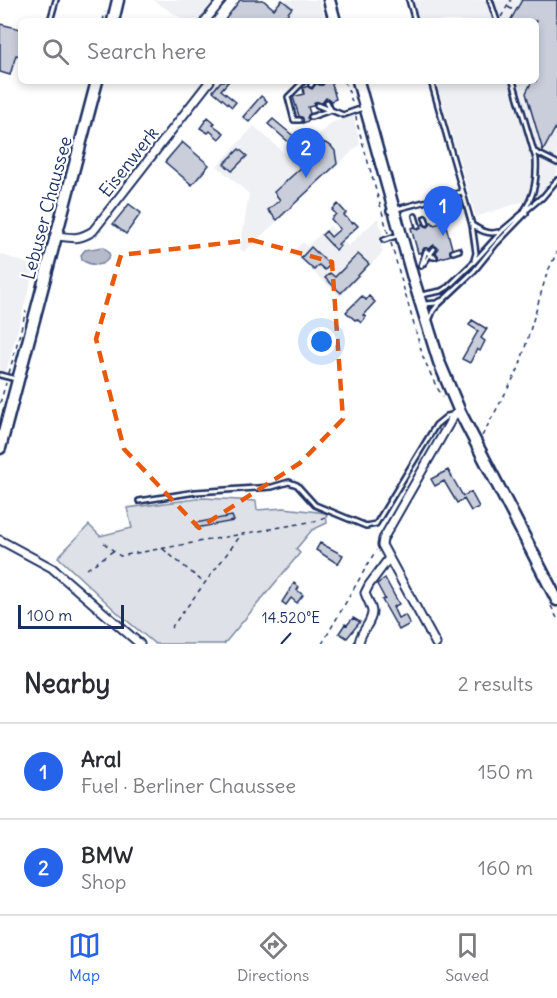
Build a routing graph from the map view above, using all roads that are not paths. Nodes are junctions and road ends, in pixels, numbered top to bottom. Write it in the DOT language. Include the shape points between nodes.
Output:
graph roads {
  1 [pos="56,0"];
  2 [pos="118,0"];
  3 [pos="222,0"];
  4 [pos="329,0"];
  5 [pos="335,0"];
  6 [pos="410,0"];
  7 [pos="490,0"];
  8 [pos="51,18"];
  9 [pos="114,18"];
  10 [pos="207,18"];
  11 [pos="334,18"];
  12 [pos="340,18"];
  13 [pos="414,18"];
  14 [pos="497,18"];
  15 [pos="96,84"];
  16 [pos="208,84"];
  17 [pos="301,84"];
  18 [pos="353,84"];
  19 [pos="359,84"];
  20 [pos="432,84"];
  21 [pos="514,84"];
  22 [pos="327,102"];
  23 [pos="317,105"];
  24 [pos="360,109"];
  25 [pos="331,110"];
  26 [pos="311,117"];
  27 [pos="300,120"];
  28 [pos="533,151"];
  29 [pos="557,163"];
  30 [pos="557,180"];
  31 [pos="462,192"];
  32 [pos="542,197"];
  33 [pos="391,211"];
  34 [pos="522,214"];
  35 [pos="415,216"];
  36 [pos="425,218"];
  37 [pos="427,223"];
  38 [pos="472,225"];
  39 [pos="418,226"];
  40 [pos="514,226"];
  41 [pos="503,230"];
  42 [pos="57,236"];
  43 [pos="398,236"];
  44 [pos="384,240"];
  45 [pos="434,249"];
  46 [pos="459,250"];
  47 [pos="453,252"];
  48 [pos="430,255"];
  49 [pos="435,257"];
  50 [pos="474,262"];
  51 [pos="418,300"];
  52 [pos="443,300"];
  53 [pos="428,329"];
  54 [pos="0,375"];
  55 [pos="13,378"];
  56 [pos="457,411"];
  57 [pos="0,448"];
  58 [pos="140,501"];
  59 [pos="0,540"];
  60 [pos="389,558"];
  61 [pos="557,600"];
  62 [pos="140,644"];
  63 [pos="359,644"];
  64 [pos="436,644"];
  1 -- 8 [label="lane"];
  2 -- 9 [label="main road"];
  3 -- 10 [label="street"];
  4 -- 11 [label="main road"];
  5 -- 12 [label="main road"];
  6 -- 13 [label="lane"];
  7 -- 14 [label="lane"];
  15 -- 42 [label="main road, Lebuser Chaussee"];
  16 -- 42 [label="street, Eisenwerk" via="93,231 84,237"];
  17 -- 27 [label="lane" via="288,97 294,120"];
  18 -- 24 [label="main road"];
  19 -- 33 [label="main road"];
  20 -- 31 [label="lane"];
  21 -- 28 [label="lane"];
  22 -- 25 [label="lane"];
  23 -- 25 [label="lane"];
  24 -- 25 [label="lane" via="343,115"];
  24 -- 33 [label="main road"];
  25 -- 26 [label="lane"];
  28 -- 29 [label="lane"];
  28 -- 34 [label="lane" via="536,184"];
  30 -- 32 [label="lane"];
  31 -- 33 [label="lane"];
  31 -- 38 [label="lane"];
  32 -- 34 [label="lane"];
  32 -- 40 [label="lane"];
  33 -- 43 [label="main road"];
  34 -- 40 [label="lane"];
  34 -- 41 [label="lane"];
  35 -- 39 [label="lane"];
  36 -- 37 [label="lane"];
  38 -- 41 [label="lane" via="486,232"];
  38 -- 50 [label="lane"];
  40 -- 52 [label="lane"];
  41 -- 50 [label="lane"];
  42 -- 55 [label="main road, Lebuser Chaussee"];
  43 -- 44 [label="lane"];
  43 -- 51 [label="main road"];
  45 -- 48 [label="lane"];
  46 -- 47 [label="lane"];
  48 -- 48 [label="lane" via="421,266 426,251"];
  48 -- 49 [label="lane"];
  50 -- 51 [label="lane" via="448,287"];
  51 -- 52 [label="lane"];
  51 -- 53 [label="main road"];
  51 -- 56 [label="main road" via="433,365"];
  52 -- 53 [label="lane" via="433,311"];
  53 -- 56 [label="main road"];
  54 -- 55 [label="lane"];
  55 -- 57 [label="main road, Lebuser Chaussee"];
  56 -- 58 [label="lane" via="436,425 376,524 366,526 315,505 297,485 289,482"];
  56 -- 60 [label="street" via="383,539"];
  56 -- 61 [label="main road"];
  59 -- 62 [label="street" via="52,568"];
  60 -- 63 [label="street" via="365,593 372,612"];
  60 -- 64 [label="street"];
}
